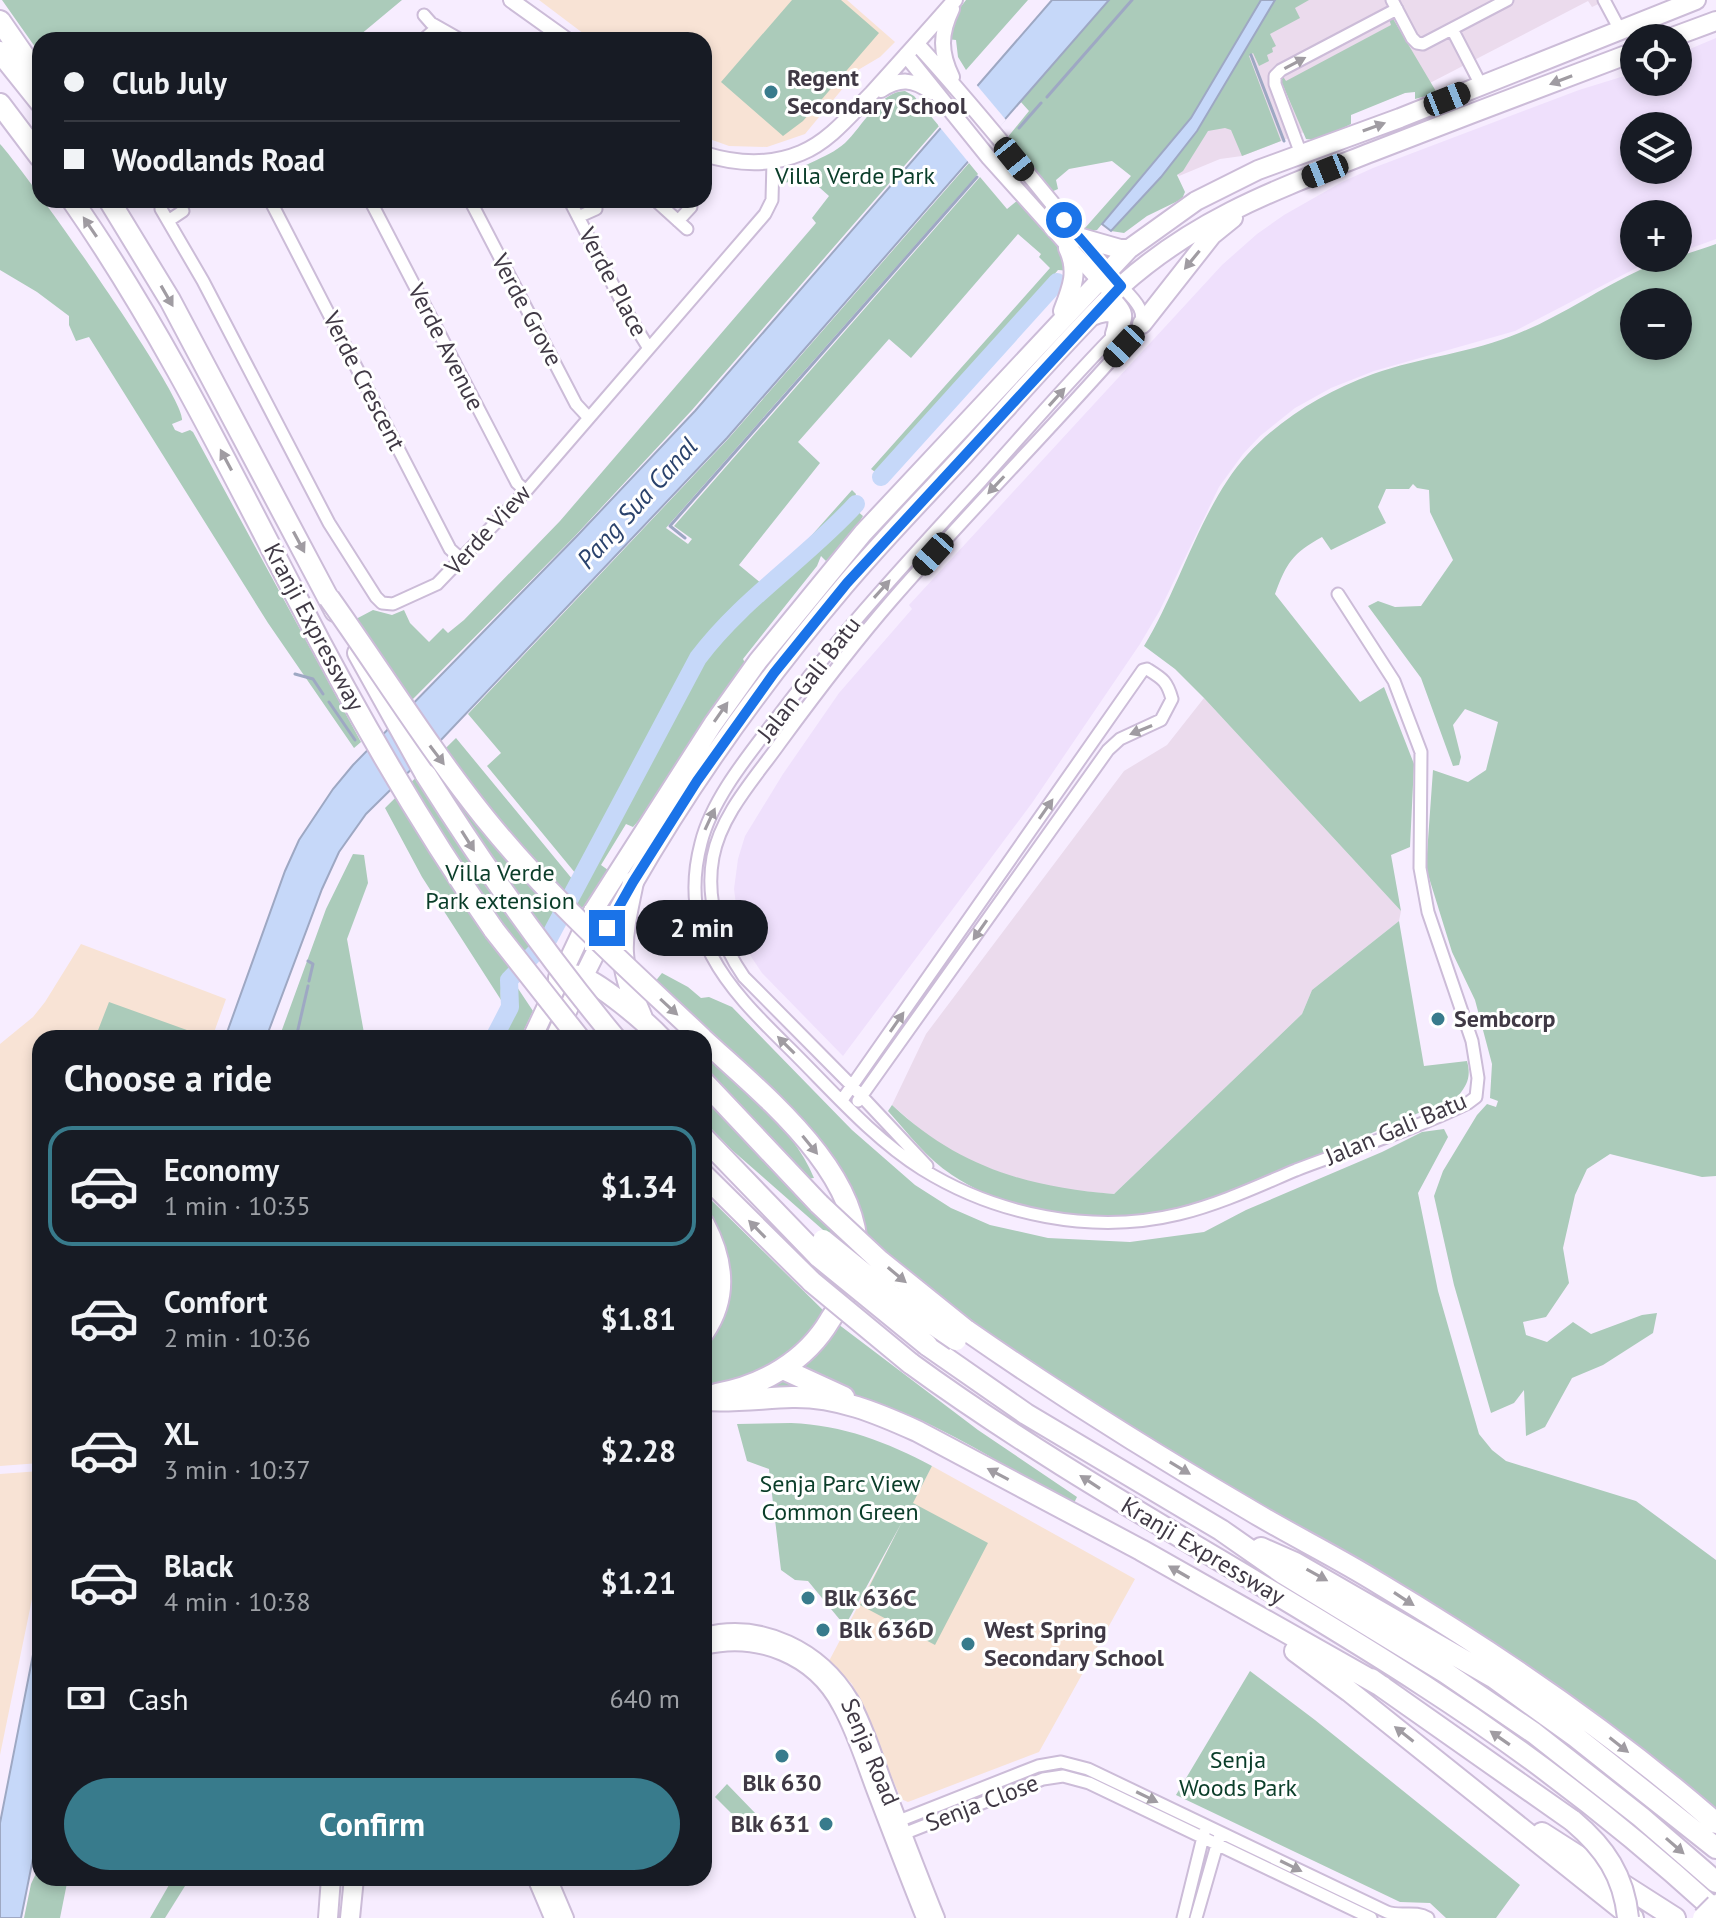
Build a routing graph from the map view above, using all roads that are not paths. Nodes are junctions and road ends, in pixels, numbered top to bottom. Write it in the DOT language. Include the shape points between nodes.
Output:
graph roads {
  1 [pos="511,0"];
  2 [pos="956,0"];
  3 [pos="1507,0"];
  4 [pos="1604,0"];
  5 [pos="1696,0"];
  6 [pos="1394,4"];
  7 [pos="1677,7"];
  8 [pos="424,15"];
  9 [pos="0,21"];
  10 [pos="1716,21"];
  11 [pos="1635,24"];
  12 [pos="1692,24"];
  13 [pos="438,27"];
  14 [pos="1452,29"];
  15 [pos="1620,30"];
  16 [pos="1692,30"];
  17 [pos="432,32"];
  18 [pos="447,32"];
  19 [pos="556,32"];
  20 [pos="912,50"];
  21 [pos="0,52"];
  22 [pos="1620,57"];
  23 [pos="32,67"];
  24 [pos="1481,85"];
  25 [pos="32,92"];
  26 [pos="962,93"];
  27 [pos="866,99"];
  28 [pos="0,104"];
  29 [pos="948,106"];
  30 [pos="0,125"];
  31 [pos="32,146"];
  32 [pos="1301,154"];
  33 [pos="32,155"];
  34 [pos="712,156"];
  35 [pos="773,161"];
  36 [pos="1271,192"];
  37 [pos="78,208"];
  38 [pos="114,208"];
  39 [pos="274,208"];
  40 [pos="374,208"];
  41 [pos="474,208"];
  42 [pos="574,208"];
  43 [pos="664,208"];
  44 [pos="691,208"];
  45 [pos="161,209"];
  46 [pos="596,209"];
  47 [pos="183,211"];
  48 [pos="578,217"];
  49 [pos="168,221"];
  50 [pos="1151,231"];
  51 [pos="1073,242"];
  52 [pos="1105,245"];
  53 [pos="1129,249"];
  54 [pos="1103,275"];
  55 [pos="1117,291"];
  56 [pos="1092,316"];
  57 [pos="1060,321"];
  58 [pos="1142,324"];
  59 [pos="1115,334"];
  60 [pos="648,347"];
  61 [pos="589,418"];
  62 [pos="526,491"];
  63 [pos="461,559"];
  64 [pos="1338,594"];
  65 [pos="329,598"];
  66 [pos="633,882"];
  67 [pos="588,919"];
  68 [pos="607,928"];
  69 [pos="494,930"];
  70 [pos="583,977"];
  71 [pos="559,978"];
  72 [pos="642,1018"];
  73 [pos="536,1030"];
  74 [pos="559,1030"];
  75 [pos="562,1030"];
  76 [pos="573,1030"];
  77 [pos="609,1030"];
  78 [pos="653,1030"];
  79 [pos="693,1030"];
  80 [pos="712,1048"];
  81 [pos="852,1086"];
  82 [pos="712,1090"];
  83 [pos="862,1096"];
  84 [pos="842,1100"];
  85 [pos="852,1109"];
  86 [pos="712,1146"];
  87 [pos="946,1181"];
  88 [pos="712,1183"];
  89 [pos="712,1241"];
  90 [pos="821,1249"];
  91 [pos="712,1320"];
  92 [pos="961,1335"];
  93 [pos="783,1369"];
  94 [pos="712,1396"];
  95 [pos="712,1399"];
  96 [pos="880,1414"];
  97 [pos="1221,1530"];
  98 [pos="1209,1556"];
  99 [pos="1217,1594"];
  100 [pos="712,1634"];
  101 [pos="712,1646"];
  102 [pos="1383,1687"];
  103 [pos="1487,1800"];
  104 [pos="930,1823"];
  105 [pos="1716,1823"];
  106 [pos="896,1829"];
  107 [pos="1205,1832"];
  108 [pos="1219,1838"];
  109 [pos="1716,1848"];
  110 [pos="915,1863"];
  111 [pos="1716,1882"];
  112 [pos="330,1886"];
  113 [pos="353,1886"];
  114 [pos="355,1886"];
  115 [pos="538,1886"];
  116 [pos="552,1886"];
  117 [pos="1716,1905"];
  118 [pos="1716,1911"];
  119 [pos="1405,1916"];
  120 [pos="328,1918"];
  121 [pos="350,1918"];
  122 [pos="362,1918"];
  123 [pos="552,1918"];
  124 [pos="566,1918"];
  125 [pos="924,1918"];
  126 [pos="937,1918"];
  127 [pos="1183,1918"];
  128 [pos="1196,1918"];
  129 [pos="1371,1918"];
  130 [pos="1428,1918"];
  131 [pos="1630,1918"];
  132 [pos="1675,1918"];
  133 [pos="1703,1918"];
  1 -- 19 [label="street"];
  2 -- 20 [label="street"];
  2 -- 26 [label="street" via="942,51"];
  3 -- 14 [label="street"];
  4 -- 15 [label="street"];
  5 -- 7 [label="main road"];
  6 -- 14 [label="street" via="1417,43"];
  32 -- 6 [label="street, one-way" via="1275,76"];
  7 -- 11 [label="main road"];
  7 -- 12 [label="main road" via="1695,16"];
  8 -- 13 [label="street"];
  9 -- 23 [label="highway"];
  10 -- 16 [label="main road"];
  13 -- 17 [label="street"];
  13 -- 18 [label="street"];
  14 -- 24 [label="street"];
  15 -- 24 [label="main road"];
  20 -- 26 [label="street"];
  20 -- 27 [label="street"];
  20 -- 29 [label="street"];
  21 -- 25 [label="highway"];
  22 -- 36 [label="main road, one-way"];
  32 -- 24 [label="main road, one-way"];
  26 -- 51 [label="street"];
  27 -- 29 [label="street" via="892,83 907,81 920,84"];
  27 -- 35 [label="street" via="825,139"];
  28 -- 31 [label="highway"];
  29 -- 51 [label="street" via="981,149"];
  30 -- 33 [label="highway"];
  32 -- 50 [label="main road" via="1196,201"];
  34 -- 35 [label="street" via="736,162"];
  35 -- 60 [label="street, Verde View" via="770,209"];
  36 -- 55 [label="main road" via="1198,228"];
  36 -- 58 [label="main road, one-way" via="1212,235"];
  69 -- 37 [label="highway, Kranji Expressway, one-way" via="378,748 174,363"];
  38 -- 65 [label="highway, Kranji Expressway, one-way" via="170,300"];
  39 -- 63 [label="street, Verde Crescent" via="450,549"];
  40 -- 62 [label="street, Verde Avenue" via="517,483"];
  41 -- 61 [label="street, Verde Grove" via="576,404"];
  42 -- 48 [label="street, Verde Place"];
  43 -- 44 [label="street" via="683,225"];
  45 -- 49 [label="street, Verde View"];
  46 -- 48 [label="street, Verde Place"];
  47 -- 49 [label="street"];
  48 -- 60 [label="street, Verde Place"];
  49 -- 63 [label="street, Verde View" via="329,523 376,597 393,604 432,587"];
  50 -- 52 [label="main road"];
  50 -- 53 [label="main road"];
  51 -- 52 [label="main road"];
  51 -- 54 [label="street"];
  51 -- 57 [label="main road" via="1075,279"];
  52 -- 53 [label="main road"];
  53 -- 54 [label="main road"];
  54 -- 55 [label="street"];
  54 -- 57 [label="main road"];
  55 -- 56 [label="main road"];
  55 -- 58 [label="street" via="1141,310"];
  55 -- 59 [label="street" via="1127,319"];
  56 -- 59 [label="main road" via="1104,311 1116,316"];
  56 -- 66 [label="main road" via="819,617 729,734"];
  67 -- 57 [label="main road, one-way" via="758,661 853,544"];
  58 -- 81 [label="street, Jalan Gali Batu, one-way" via="843,659 740,799 717,842 712,902 731,958 761,996"];
  84 -- 59 [label="street, Jalan Gali Batu, one-way" via="747,1007 704,944 694,880 702,837 726,789 811,672"];
  60 -- 61 [label="street, Verde View"];
  61 -- 62 [label="street, Verde View"];
  62 -- 63 [label="street, Verde View"];
  64 -- 87 [label="street, Jalan Gali Batu" via="1394,681 1421,752 1420,868 1428,912 1472,1041 1476,1097 1176,1215 1076,1221 999,1205"];
  65 -- 77 [label="highway, Kranji Expressway, one-way, bridge" via="426,775 476,854"];
  65 -- 79 [label="highway, one-way, bridge" via="420,733 504,840 580,923"];
  66 -- 68 [label="main road"];
  66 -- 72 [label="highway" via="621,953"];
  67 -- 68 [label="main road" via="595,933"];
  67 -- 71 [label="main road"];
  68 -- 70 [label="main road"];
  69 -- 75 [label="highway, bridge"];
  69 -- 76 [label="highway, Kranji Expressway, bridge"];
  70 -- 71 [label="highway"];
  70 -- 72 [label="highway"];
  70 -- 74 [label="main road"];
  71 -- 73 [label="main road"];
  72 -- 78 [label="highway"];
  80 -- 93 [label="highway, one-way" via="768,1099 820,1158 844,1199 855,1234 852,1281 816,1340"];
  81 -- 83 [label="street, Jalan Gali Batu"];
  81 -- 83 [label="street, one-way" via="1143,670 1168,683 1172,699 1161,720 1108,750"];
  81 -- 84 [label="street"];
  82 -- 92 [label="highway, one-way, bridge" via="819,1204"];
  83 -- 85 [label="street"];
  83 -- 87 [label="street, Jalan Gali Batu"];
  84 -- 85 [label="street, Jalan Gali Batu"];
  85 -- 87 [label="street, Jalan Gali Batu" via="901,1153"];
  86 -- 90 [label="highway, Kranji Expressway"];
  98 -- 88 [label="highway, Kranji Expressway, one-way, bridge" via="910,1363 812,1282"];
  89 -- 91 [label="highway" via="721,1285"];
  90 -- 92 [label="highway, bridge"];
  90 -- 97 [label="highway, Kranji Expressway, bridge" via="927,1345 1026,1414"];
  92 -- 105 [label="highway, one-way" via="1379,1583 1601,1731"];
  93 -- 94 [label="highway"];
  93 -- 96 [label="highway"];
  95 -- 96 [label="highway" via="812,1398"];
  99 -- 96 [label="highway, one-way"];
  97 -- 109 [label="highway, one-way" via="1295,1563 1493,1677"];
  97 -- 111 [label="highway, one-way" via="1534,1733"];
  98 -- 102 [label="highway"];
  118 -- 98 [label="highway, Kranji Expressway, one-way" via="1638,1842 1508,1743 1353,1640"];
  99 -- 102 [label="highway"];
  103 -- 99 [label="highway, one-way"];
  100 -- 106 [label="street, Senja Road" via="765,1635 796,1646 824,1667 857,1713"];
  101 -- 106 [label="street, Senja Road" via="761,1646 794,1658 816,1675 845,1715"];
  102 -- 131 [label="highway, bridge" via="1593,1838 1619,1875"];
  103 -- 131 [label="highway"];
  103 -- 132 [label="highway"];
  104 -- 106 [label="street, Senja Close"];
  104 -- 107 [label="street, Senja Close" via="1063,1776"];
  104 -- 110 [label="street" via="914,1843"];
  106 -- 107 [label="street, Senja Close, one-way" via="1038,1766 1061,1762 1088,1769"];
  106 -- 110 [label="street, Senja Road"];
  106 -- 125 [label="street, Senja Road"];
  107 -- 108 [label="street, Senja Close"];
  107 -- 127 [label="street"];
  108 -- 119 [label="street, Senja Close, one-way"];
  108 -- 128 [label="street"];
  108 -- 129 [label="street, Senja Close"];
  110 -- 126 [label="street, Senja Road"];
  112 -- 120 [label="main road"];
  113 -- 121 [label="main road"];
  114 -- 122 [label="main road"];
  115 -- 123 [label="street"];
  116 -- 124 [label="street"];
  117 -- 133 [label="highway, bridge"];
  119 -- 130 [label="street, Senja Close"];
}
